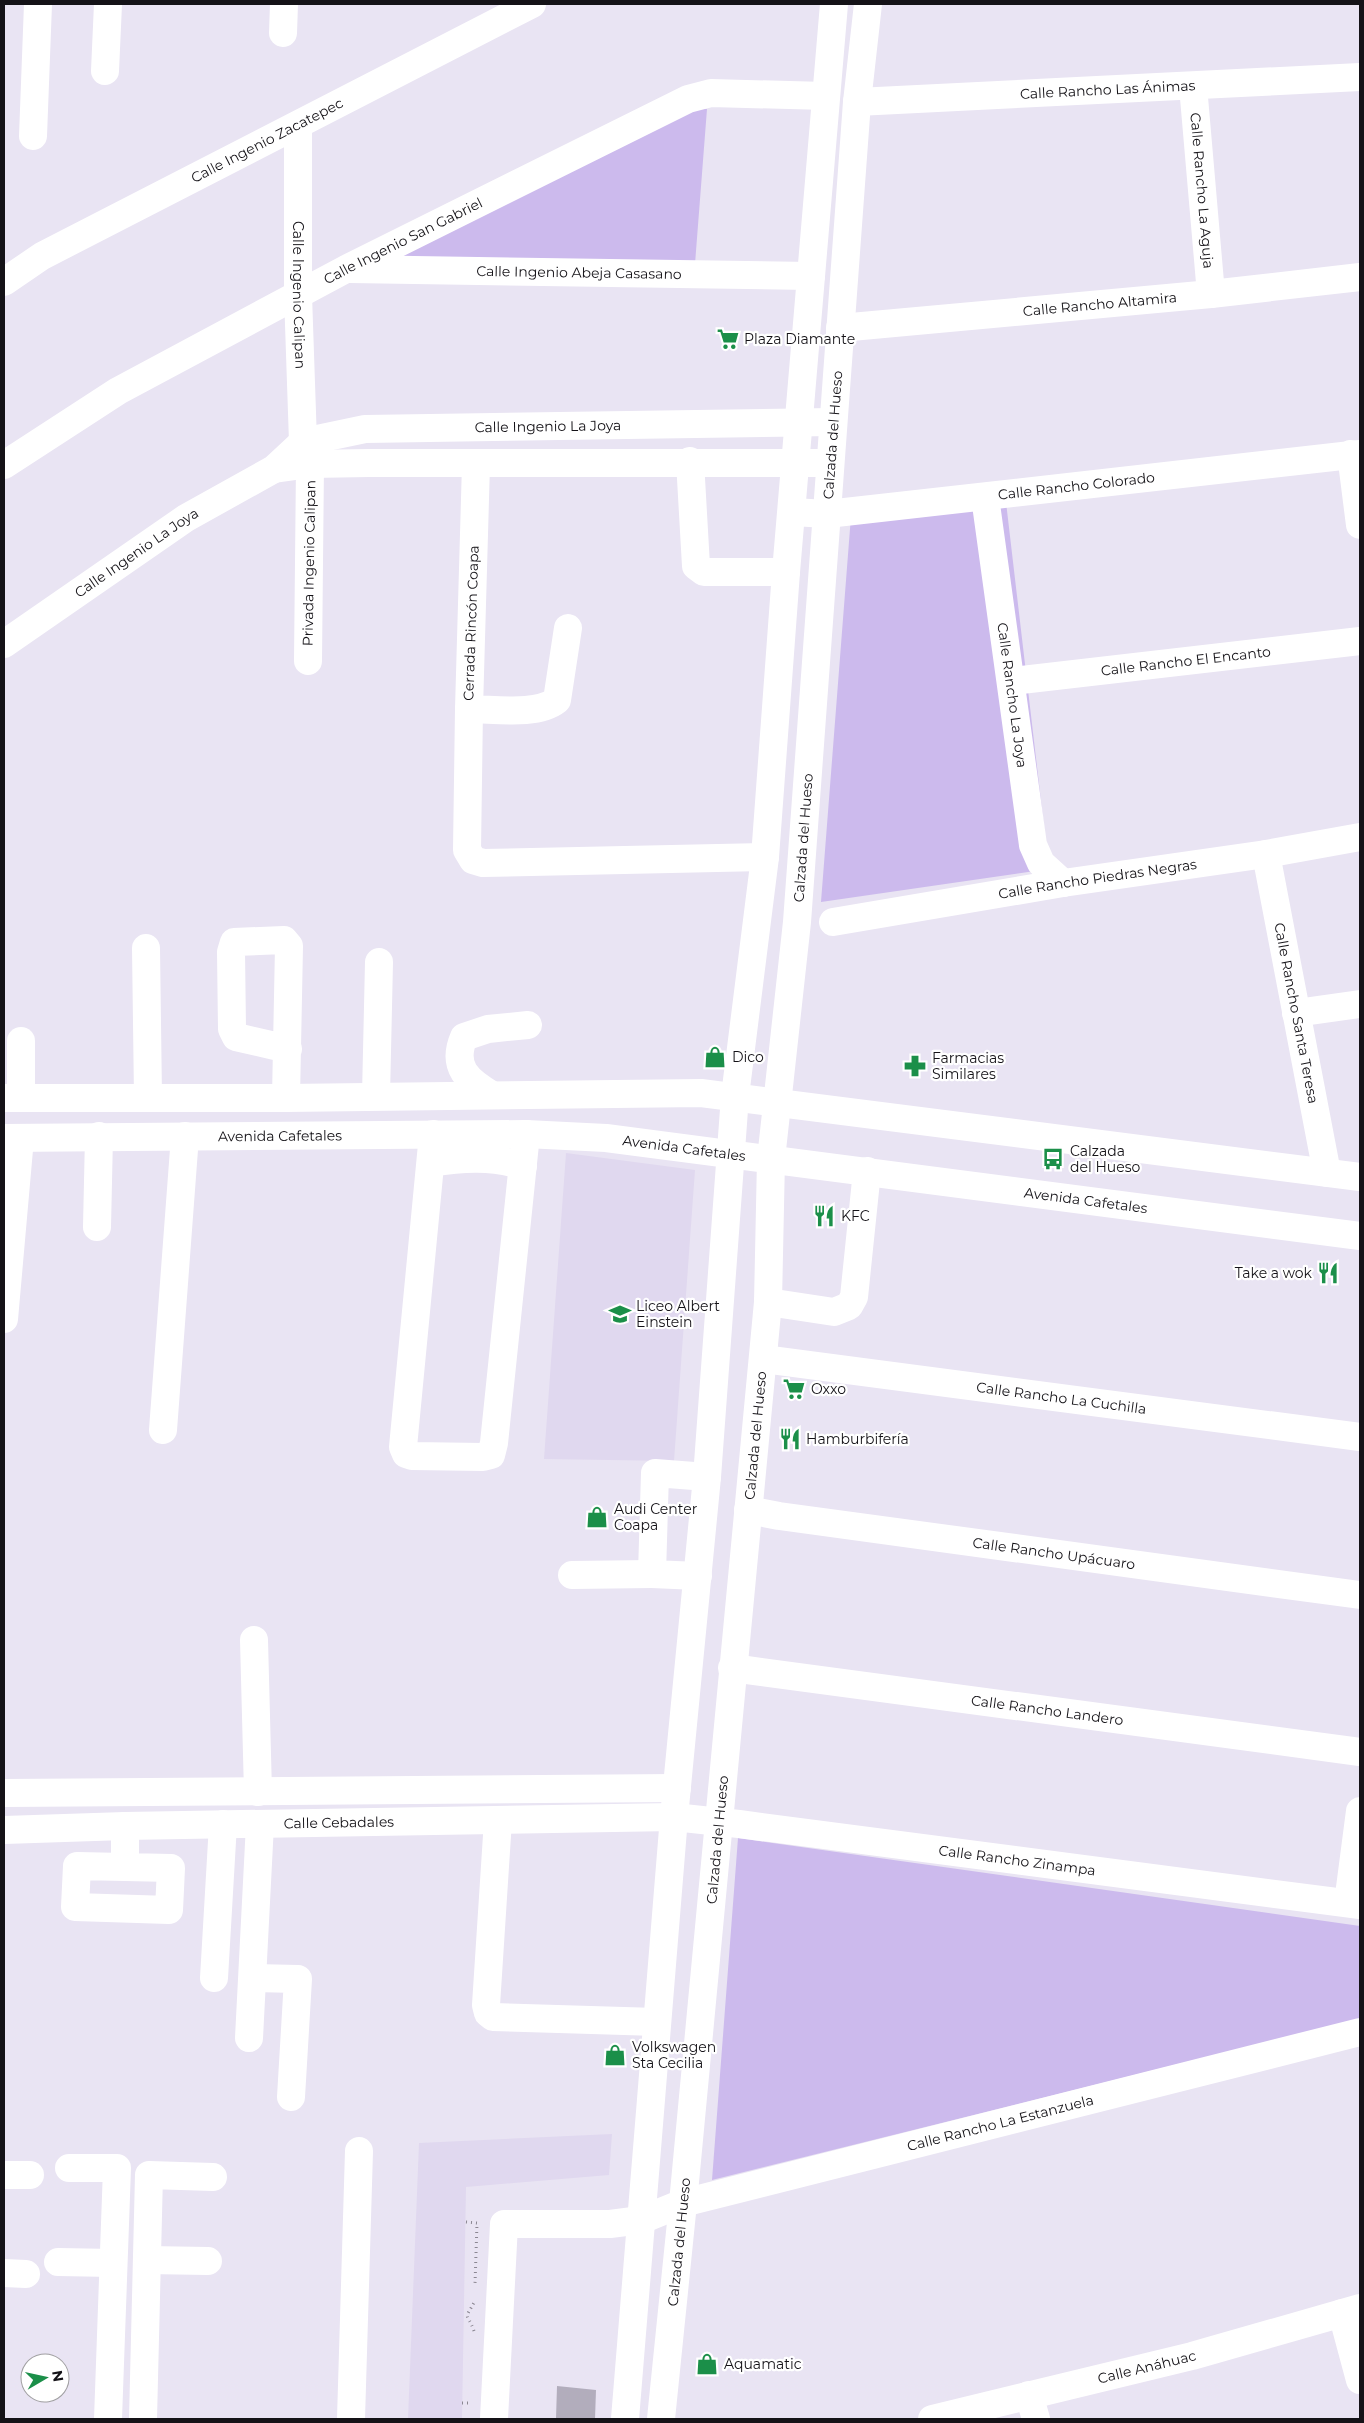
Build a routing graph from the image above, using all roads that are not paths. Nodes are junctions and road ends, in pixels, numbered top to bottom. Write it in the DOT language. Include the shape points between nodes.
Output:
graph roads {
  1 [pos="38,4"];
  2 [pos="108,4"];
  3 [pos="284,4"];
  4 [pos="532,4"];
  5 [pos="834,4"];
  6 [pos="868,4"];
  7 [pos="283,33"];
  8 [pos="105,71"];
  9 [pos="1360,77"];
  10 [pos="1193,86"];
  11 [pos="826,96"];
  12 [pos="857,102"];
  13 [pos="298,124"];
  14 [pos="33,136"];
  15 [pos="346,269"];
  16 [pos="811,276"];
  17 [pos="1360,277"];
  18 [pos="4,282"];
  19 [pos="1211,294"];
  20 [pos="298,295"];
  21 [pos="840,328"];
  22 [pos="833,422"];
  23 [pos="799,423"];
  24 [pos="307,453"];
  25 [pos="1356,454"];
  26 [pos="690,461"];
  27 [pos="829,463"];
  28 [pos="476,464"];
  29 [pos="796,464"];
  30 [pos="4,466"];
  31 [pos="985,496"];
  32 [pos="793,512"];
  33 [pos="827,514"];
  34 [pos="1360,525"];
  35 [pos="786,572"];
  36 [pos="568,628"];
  37 [pos="1360,641"];
  38 [pos="4,644"];
  39 [pos="308,661"];
  40 [pos="1012,681"];
  41 [pos="469,709"];
  42 [pos="1360,837"];
  43 [pos="1266,854"];
  44 [pos="765,857"];
  45 [pos="1063,883"];
  46 [pos="833,922"];
  47 [pos="146,948"];
  48 [pos="379,962"];
  49 [pos="1360,1004"];
  50 [pos="1296,1013"];
  51 [pos="528,1026"];
  52 [pos="21,1041"];
  53 [pos="288,1049"];
  54 [pos="492,1095"];
  55 [pos="148,1096"];
  56 [pos="376,1096"];
  57 [pos="735,1096"];
  58 [pos="12,1098"];
  59 [pos="286,1098"];
  60 [pos="776,1102"];
  61 [pos="99,1136"];
  62 [pos="185,1136"];
  63 [pos="12,1138"];
  64 [pos="432,1149"];
  65 [pos="525,1150"];
  66 [pos="731,1153"];
  67 [pos="771,1159"];
  68 [pos="867,1171"];
  69 [pos="1327,1172"];
  70 [pos="1360,1177"];
  71 [pos="96,1227"];
  72 [pos="1360,1236"];
  73 [pos="768,1302"];
  74 [pos="4,1319"];
  75 [pos="763,1359"];
  76 [pos="163,1430"];
  77 [pos="1360,1437"];
  78 [pos="707,1476"];
  79 [pos="748,1510"];
  80 [pos="652,1574"];
  81 [pos="572,1575"];
  82 [pos="698,1576"];
  83 [pos="1360,1595"];
  84 [pos="254,1640"];
  85 [pos="732,1668"];
  86 [pos="1360,1752"];
  87 [pos="677,1788"];
  88 [pos="560,1789"];
  89 [pos="258,1792"];
  90 [pos="4,1793"];
  91 [pos="1360,1811"];
  92 [pos="674,1817"];
  93 [pos="560,1819"];
  94 [pos="498,1820"];
  95 [pos="718,1821"];
  96 [pos="223,1824"];
  97 [pos="260,1824"];
  98 [pos="125,1826"];
  99 [pos="4,1830"];
  100 [pos="125,1867"];
  101 [pos="1354,1904"];
  102 [pos="214,1978"];
  103 [pos="253,1978"];
  104 [pos="658,2022"];
  105 [pos="1360,2032"];
  106 [pos="249,2038"];
  107 [pos="291,2097"];
  108 [pos="359,2151"];
  109 [pos="69,2168"];
  110 [pos="213,2177"];
  111 [pos="684,2203"];
  112 [pos="641,2220"];
  113 [pos="147,2260"];
  114 [pos="58,2262"];
  115 [pos="208,2262"];
  116 [pos="113,2263"];
  117 [pos="1351,2311"];
  118 [pos="1360,2380"];
  119 [pos="487,2406"];
  120 [pos="1033,2407"];
  121 [pos="943,2418"];
  122 [pos="108,2419"];
  123 [pos="143,2419"];
  124 [pos="351,2419"];
  125 [pos="625,2419"];
  126 [pos="661,2419"];
  1 -- 14 [label="street"];
  2 -- 8 [label="street"];
  3 -- 7 [label="street"];
  4 -- 13 [label="street, Calle Ingenio Zacatepec"];
  5 -- 11 [label="street"];
  6 -- 12 [label="street, Calzada del Hueso"];
  9 -- 10 [label="street, Calle Rancho Las Ánimas"];
  10 -- 12 [label="street, Calle Rancho Las Ánimas"];
  10 -- 19 [label="street, Calle Rancho La Aguja"];
  11 -- 15 [label="street, Calle Ingenio San Gabriel" via="711,93 688,99"];
  11 -- 16 [label="street"];
  12 -- 21 [label="street, Calzada del Hueso"];
  13 -- 18 [label="street, Calle Ingenio Zacatepec" via="42,256"];
  13 -- 20 [label="street, Calle Ingenio Calipan"];
  15 -- 16 [label="street, Calle Ingenio Abeja Casasano"];
  15 -- 20 [label="street, Calle Ingenio San Gabriel"];
  16 -- 23 [label="street"];
  17 -- 19 [label="street, Calle Rancho Altamira"];
  19 -- 21 [label="street, Calle Rancho Altamira"];
  20 -- 24 [label="street, Calle Ingenio Calipan"];
  20 -- 30 [label="street, Calle Ingenio San Gabriel" via="118,391"];
  21 -- 22 [label="street, Calzada del Hueso"];
  22 -- 23 [label="street, Calle Ingenio La Joya"];
  22 -- 27 [label="street, Calzada del Hueso"];
  23 -- 24 [label="street, Calle Ingenio La Joya" via="364,429"];
  23 -- 29 [label="street"];
  24 -- 28 [label="street"];
  24 -- 38 [label="street, Calle Ingenio La Joya" via="186,518"];
  24 -- 39 [label="street, Privada Ingenio Calipan"];
  25 -- 31 [label="street, Calle Rancho Colorado"];
  25 -- 34 [label="street"];
  26 -- 28 [label="street"];
  26 -- 29 [label="street"];
  26 -- 35 [label="street" via="696,566 704,572"];
  27 -- 29 [label="street"];
  27 -- 33 [label="street, Calzada del Hueso"];
  28 -- 41 [label="street, Cerrada Rincón Coapa"];
  29 -- 32 [label="street"];
  31 -- 33 [label="street, Calle Rancho Colorado"];
  31 -- 40 [label="street, Calle Rancho La Joya"];
  32 -- 33 [label="street, Calle Rancho Colorado"];
  32 -- 35 [label="street"];
  33 -- 60 [label="street, Calzada del Hueso" via="797,922"];
  35 -- 44 [label="street"];
  36 -- 41 [label="street, Cerrada Rincón Coapa" via="557,700 537,710"];
  37 -- 40 [label="street, Calle Rancho El Encanto"];
  40 -- 45 [label="street, Calle Rancho La Joya" via="1033,845 1041,863"];
  41 -- 44 [label="street" via="467,850 473,860 483,863"];
  42 -- 43 [label="street, Calle Rancho Piedras Negras"];
  43 -- 45 [label="street, Calle Rancho Piedras Negras"];
  43 -- 50 [label="street, Calle Rancho Santa Teresa"];
  44 -- 57 [label="street"];
  45 -- 46 [label="street, Calle Rancho Piedras Negras"];
  47 -- 55 [label="street"];
  48 -- 56 [label="street"];
  49 -- 50 [label="street"];
  50 -- 69 [label="street, Calle Rancho Santa Teresa"];
  51 -- 54 [label="street" via="488,1029 464,1037 458,1058 463,1072 474,1084"];
  52 -- 58 [label="street"];
  53 -- 59 [label="street"];
  54 -- 56 [label="street"];
  54 -- 57 [label="street" via="701,1092"];
  55 -- 58 [label="street"];
  55 -- 59 [label="street"];
  56 -- 59 [label="street"];
  57 -- 60 [label="street"];
  57 -- 66 [label="street"];
  60 -- 67 [label="street, Calzada del Hueso"];
  60 -- 69 [label="street"];
  61 -- 62 [label="street, Avenida Cafetales"];
  61 -- 63 [label="street, Avenida Cafetales"];
  61 -- 71 [label="street"];
  62 -- 64 [label="street, Avenida Cafetales"];
  62 -- 76 [label="street"];
  63 -- 74 [label="street"];
  64 -- 65 [label="street, Avenida Cafetales"];
  64 -- 65 [label="street" via="403,1447 406,1454 412,1456 491,1455"];
  65 -- 66 [label="street, Avenida Cafetales" via="606,1138"];
  66 -- 67 [label="street, Avenida Cafetales"];
  66 -- 78 [label="street"];
  67 -- 68 [label="street, Avenida Cafetales"];
  67 -- 73 [label="street, Calzada del Hueso"];
  68 -- 72 [label="street, Avenida Cafetales"];
  68 -- 73 [label="street" via="854,1297 849,1306 834,1312"];
  69 -- 70 [label="street"];
  73 -- 75 [label="street, Calzada del Hueso"];
  75 -- 77 [label="street, Calle Rancho La Cuchilla"];
  75 -- 79 [label="street, Calzada del Hueso"];
  78 -- 80 [label="street" via="655,1473"];
  78 -- 82 [label="street"];
  79 -- 83 [label="street, Calle Rancho Upácuaro"];
  79 -- 85 [label="street, Calzada del Hueso"];
  80 -- 81 [label="street"];
  80 -- 82 [label="street"];
  82 -- 87 [label="street"];
  84 -- 89 [label="street"];
  85 -- 86 [label="street, Calle Rancho Landero"];
  85 -- 95 [label="street, Calzada del Hueso"];
  87 -- 88 [label="street"];
  87 -- 92 [label="street"];
  88 -- 89 [label="street"];
  88 -- 93 [label="street"];
  89 -- 90 [label="street"];
  91 -- 101 [label="street"];
  92 -- 93 [label="street, Calle Cebadales"];
  92 -- 95 [label="street, Calle Rancho Zinampa"];
  92 -- 104 [label="street"];
  93 -- 94 [label="street, Calle Cebadales"];
  94 -- 97 [label="street, Calle Cebadales"];
  94 -- 104 [label="street" via="488,2014 493,2017"];
  95 -- 101 [label="street, Calle Rancho Zinampa"];
  95 -- 111 [label="street, Calzada del Hueso"];
  96 -- 97 [label="street, Calle Cebadales"];
  96 -- 98 [label="street, Calle Cebadales"];
  96 -- 102 [label="street"];
  97 -- 103 [label="street"];
  98 -- 99 [label="street, Calle Cebadales"];
  98 -- 100 [label="street"];
  103 -- 106 [label="street"];
  103 -- 107 [label="street" via="298,1979"];
  104 -- 112 [label="street"];
  105 -- 111 [label="street, Calle Rancho La Estanzuela"];
  108 -- 124 [label="street"];
  109 -- 116 [label="street" via="117,2168"];
  110 -- 113 [label="street" via="150,2175"];
  111 -- 112 [label="street, Calle Rancho La Estanzuela"];
  111 -- 126 [label="street, Calzada del Hueso"];
  112 -- 119 [label="street, Calle Rancho La Estanzuela" via="610,2224 504,2224"];
  112 -- 125 [label="street"];
  113 -- 115 [label="street"];
  113 -- 123 [label="street"];
  114 -- 116 [label="street"];
  116 -- 122 [label="street"];
  117 -- 118 [label="street"];
  117 -- 120 [label="street, Calle Anáhuac" via="1192,2356"];
  120 -- 121 [label="street, Calle Anáhuac"];
}
